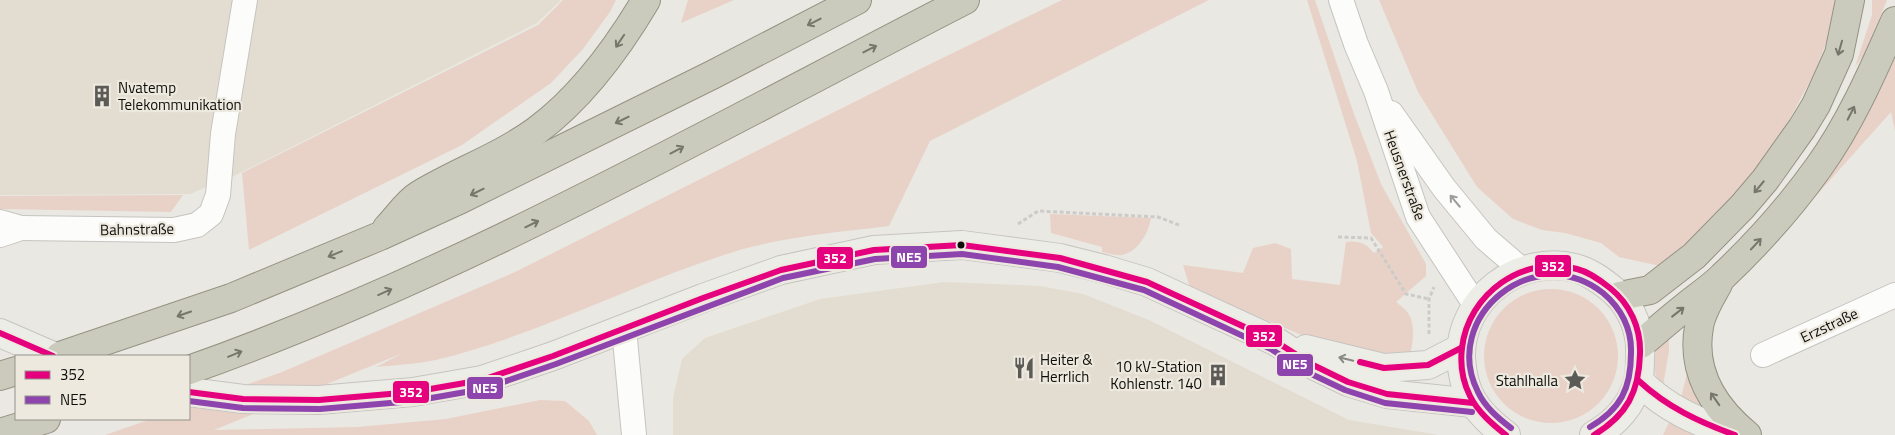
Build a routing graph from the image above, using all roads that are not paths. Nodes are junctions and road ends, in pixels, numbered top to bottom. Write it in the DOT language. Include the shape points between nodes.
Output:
graph roads {
  1 [pos="245,0"];
  2 [pos="646,0"];
  3 [pos="857,0"];
  4 [pos="965,0"];
  5 [pos="1341,0"];
  6 [pos="1850,0"];
  7 [pos="1895,21"];
  8 [pos="1376,91"];
  9 [pos="7,228"];
  10 [pos="380,236"];
  11 [pos="1522,270"];
  12 [pos="1721,278"];
  13 [pos="1895,295"];
  14 [pos="1620,296"];
  15 [pos="1476,306"];
  16 [pos="624,329"];
  17 [pos="0,334"];
  18 [pos="1275,341"];
  19 [pos="1641,344"];
  20 [pos="1461,348"];
  21 [pos="51,355"];
  22 [pos="63,355"];
  23 [pos="1763,355"];
  24 [pos="190,370"];
  25 [pos="15,371"];
  26 [pos="0,376"];
  27 [pos="1639,381"];
  28 [pos="190,392"];
  29 [pos="1473,403"];
  30 [pos="43,420"];
  31 [pos="0,433"];
  32 [pos="1607,433"];
  33 [pos="634,435"];
  34 [pos="1506,435"];
  35 [pos="1735,435"];
  36 [pos="1747,435"];
  1 -- 9 [label="street, Bahnstraße" via="223,134 218,196 211,214 197,225 174,230"];
  2 -- 10 [label="highway, one-way" via="615,48 574,98 535,131 417,196"];
  3 -- 10 [label="highway, one-way" via="548,157"];
  24 -- 4 [label="highway, one-way" via="340,312 474,253"];
  5 -- 8 [label="street, Heusnerstraße"];
  6 -- 14 [label="highway, one-way" via="1839,54 1816,105 1765,180 1694,256 1650,290"];
  12 -- 7 [label="highway, one-way" via="1756,244 1818,168 1843,128"];
  11 -- 8 [label="street, Heusnerstraße, one-way" via="1486,239 1444,188"];
  8 -- 15 [label="street, Heusnerstraße" via="1418,217"];
  10 -- 22 [label="highway, one-way" via="231,298"];
  11 -- 14 [label="street" via="1548,265 1575,268 1600,279"];
  11 -- 15 [label="street" via="1496,284"];
  19 -- 12 [label="highway, one-way"];
  36 -- 12 [label="highway, one-way" via="1717,402 1697,363 1699,326"];
  13 -- 23 [label="street, Erzstraße"];
  14 -- 19 [label="street" via="1634,318"];
  15 -- 20 [label="street" via="1466,326"];
  16 -- 18 [label="street" via="781,270 874,250 962,245 1060,258 1147,282"];
  16 -- 28 [label="street" via="482,380 414,392 319,400 244,399"];
  16 -- 33 [label="street"];
  17 -- 21 [label="street"];
  20 -- 18 [label="street, one-way" via="1428,365 1384,368"];
  18 -- 29 [label="street" via="1311,364 1348,382 1379,392"];
  19 -- 27 [label="street"];
  20 -- 29 [label="street" via="1461,367"];
  25 -- 26 [label="highway"];
  27 -- 32 [label="street" via="1631,399"];
  27 -- 35 [label="street" via="1668,407"];
  29 -- 34 [label="street"];
  30 -- 31 [label="highway"];
}
